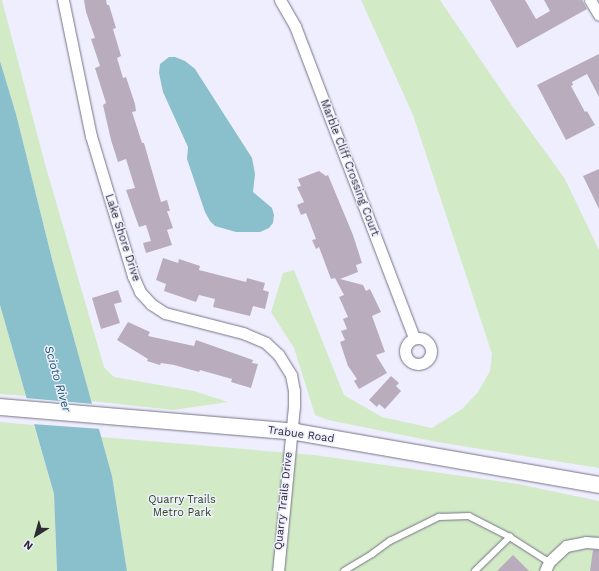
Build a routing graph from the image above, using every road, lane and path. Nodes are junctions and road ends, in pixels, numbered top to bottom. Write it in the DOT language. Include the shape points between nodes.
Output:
graph roads {
  1 [pos="63,0"];
  2 [pos="280,0"];
  3 [pos="590,0"];
  4 [pos="599,15"];
  5 [pos="414,338"];
  6 [pos="0,407"];
  7 [pos="292,432"];
  8 [pos="599,485"];
  9 [pos="510,537"];
  10 [pos="599,543"];
  11 [pos="547,566"];
  12 [pos="278,571"];
  13 [pos="344,571"];
  14 [pos="475,571"];
  1 -- 7 [label="street, Lake Shore Drive" via="91,136 140,292 151,304 165,313 243,333 266,343 278,354 287,367 293,383"];
  2 -- 5 [label="street, Marble Cliff Crossing Court" via="295,26"];
  3 -- 4 [label="street"];
  6 -- 7 [label="main road, Trabue Road"];
  7 -- 8 [label="main road, Trabue Road"];
  7 -- 12 [label="street, Quarry Trails Drive"];
  9 -- 11 [label="lane"];
  9 -- 13 [label="lane" via="469,516 439,517 390,540"];
  9 -- 14 [label="lane"];
  10 -- 11 [label="street" via="586,542 566,546"];
}
